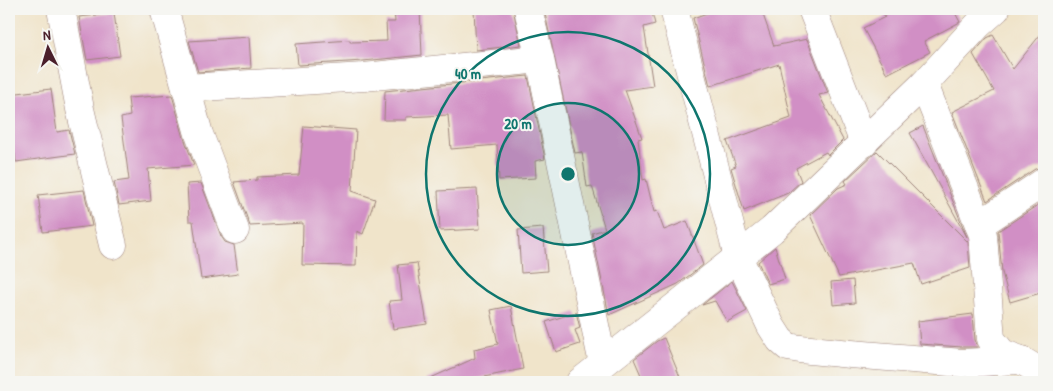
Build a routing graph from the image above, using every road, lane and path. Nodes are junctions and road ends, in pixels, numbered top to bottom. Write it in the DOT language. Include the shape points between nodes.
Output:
graph roads {
  1 [pos="62,9"];
  2 [pos="164,9"];
  3 [pos="528,9"];
  4 [pos="674,9"];
  5 [pos="812,9"];
  6 [pos="980,14"];
  7 [pos="540,59"];
  8 [pos="924,84"];
  9 [pos="186,88"];
  10 [pos="864,143"];
  11 [pos="1044,182"];
  12 [pos="978,226"];
  13 [pos="235,230"];
  14 [pos="113,245"];
  15 [pos="738,257"];
  16 [pos="1022,360"];
  17 [pos="603,364"];
  18 [pos="580,382"];
  19 [pos="1043,382"];
  1 -- 14 [label="street" via="80,109"];
  2 -- 9 [label="street"];
  3 -- 7 [label="street"];
  4 -- 15 [label="street"];
  5 -- 10 [label="street"];
  6 -- 8 [label="street"];
  7 -- 9 [label="street" via="364,78"];
  7 -- 17 [label="street"];
  8 -- 10 [label="street"];
  8 -- 12 [label="street"];
  9 -- 13 [label="street" via="199,134"];
  10 -- 15 [label="street" via="772,230"];
  11 -- 12 [label="street"];
  12 -- 16 [label="street" via="983,235 991,339 1002,353"];
  15 -- 16 [label="street" via="771,326 788,346 800,350 962,363"];
  15 -- 17 [label="street"];
  16 -- 19 [label="street" via="1039,372"];
  17 -- 18 [label="street"];
}
